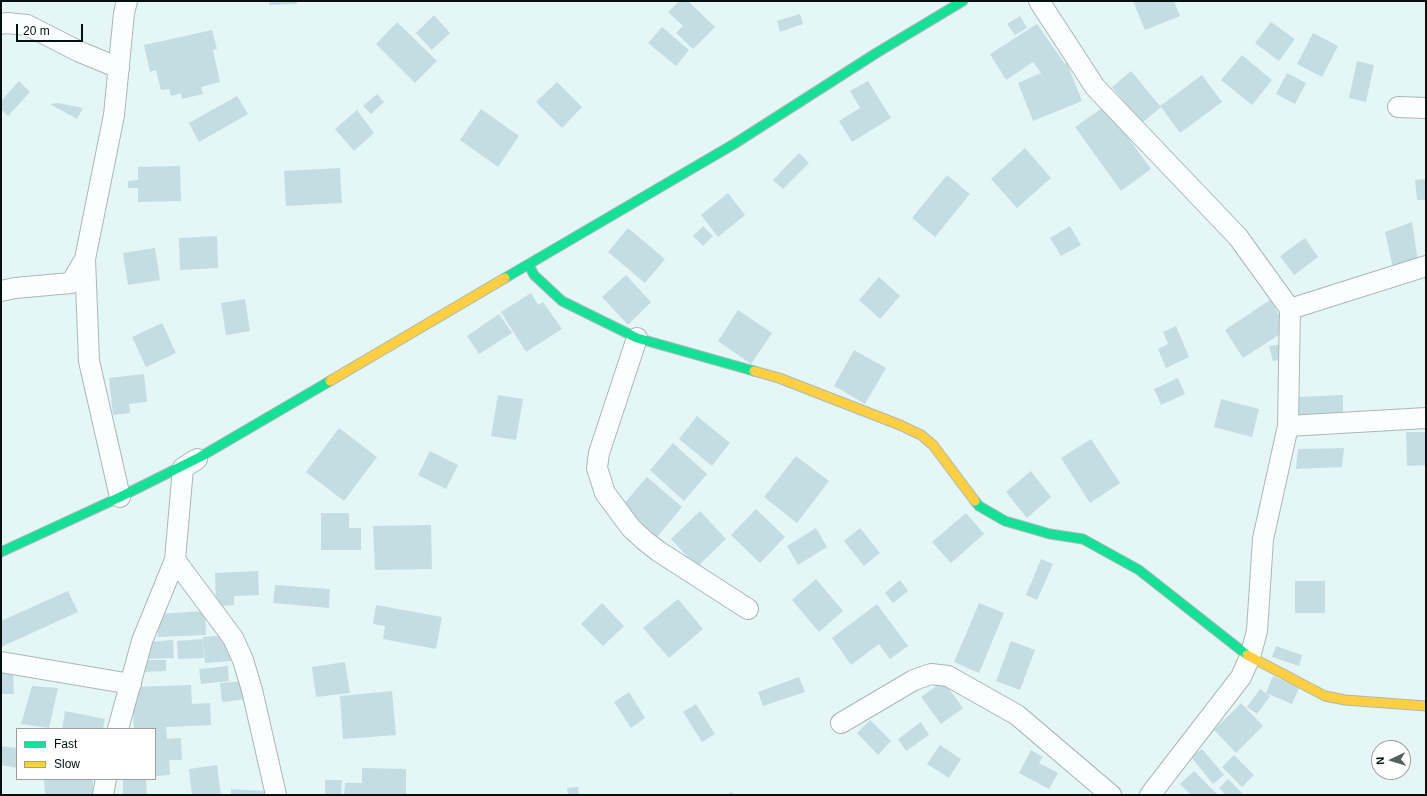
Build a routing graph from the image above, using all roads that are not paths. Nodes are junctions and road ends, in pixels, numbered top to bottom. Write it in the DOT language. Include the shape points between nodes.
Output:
graph roads {
  1 [pos="127,1"];
  2 [pos="1039,1"];
  3 [pos="958,2"];
  4 [pos="1,24"];
  5 [pos="119,68"];
  6 [pos="1398,107"];
  7 [pos="1426,108"];
  8 [pos="85,259"];
  9 [pos="529,265"];
  10 [pos="1426,266"];
  11 [pos="71,283"];
  12 [pos="1,291"];
  13 [pos="87,304"];
  14 [pos="1290,309"];
  15 [pos="637,338"];
  16 [pos="1426,418"];
  17 [pos="1288,426"];
  18 [pos="200,457"];
  19 [pos="120,496"];
  20 [pos="1,552"];
  21 [pos="175,560"];
  22 [pos="748,608"];
  23 [pos="1250,657"];
  24 [pos="1,662"];
  25 [pos="130,684"];
  26 [pos="1426,706"];
  27 [pos="841,723"];
  28 [pos="118,728"];
  29 [pos="106,780"];
  30 [pos="103,795"];
  31 [pos="276,795"];
  32 [pos="1111,795"];
  33 [pos="1150,795"];
  1 -- 5 [label="street"];
  2 -- 14 [label="street" via="1096,87 1238,237"];
  3 -- 9 [label="main road" via="734,144"];
  4 -- 5 [label="street" via="27,25 80,52"];
  5 -- 8 [label="street" via="114,115"];
  6 -- 7 [label="street"];
  8 -- 11 [label="street"];
  8 -- 13 [label="street"];
  9 -- 15 [label="main road" via="534,275 562,300"];
  9 -- 18 [label="main road"];
  10 -- 14 [label="street"];
  11 -- 12 [label="street"];
  11 -- 13 [label="street"];
  13 -- 19 [label="street" via="90,361"];
  14 -- 17 [label="street"];
  15 -- 22 [label="street" via="599,453 597,468 605,493 631,528 644,540"];
  15 -- 23 [label="main road" via="779,378 920,435 933,445 979,506 1005,521 1050,534 1083,539 1102,549 1139,570"];
  16 -- 17 [label="street"];
  17 -- 23 [label="street" via="1263,539 1257,630"];
  18 -- 19 [label="main road"];
  18 -- 21 [label="street" via="184,468"];
  19 -- 20 [label="main road"];
  21 -- 25 [label="street" via="142,641"];
  21 -- 31 [label="street" via="234,638 252,690"];
  23 -- 26 [label="main road" via="1326,696 1345,700"];
  23 -- 33 [label="street" via="1241,677"];
  24 -- 25 [label="street"];
  25 -- 28 [label="street"];
  27 -- 32 [label="street" via="914,680 931,674 948,676 1017,714"];
  29 -- 30 [label="street"];
}
